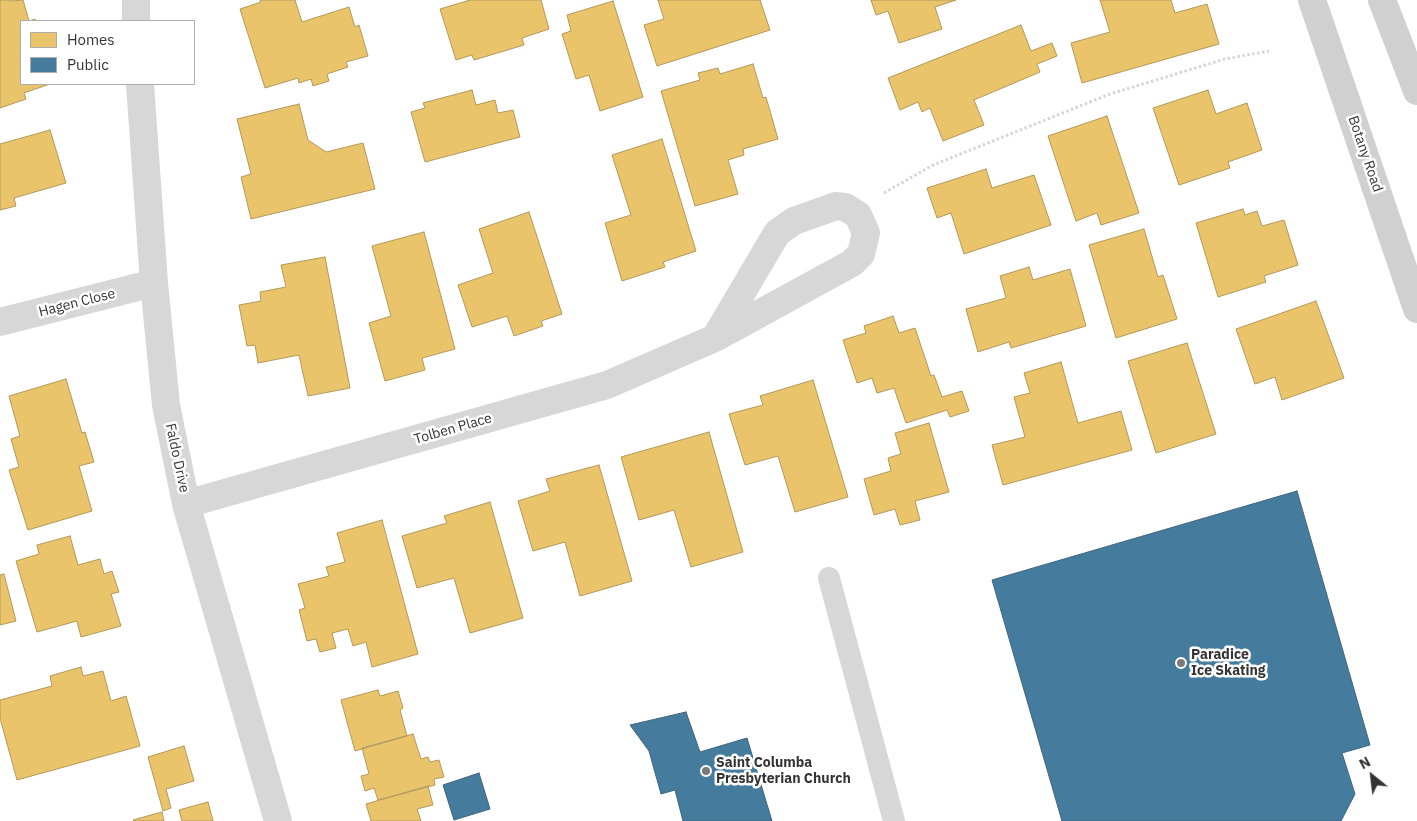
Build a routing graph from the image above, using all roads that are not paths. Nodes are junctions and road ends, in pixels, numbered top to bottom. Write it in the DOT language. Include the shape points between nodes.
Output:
graph roads {
  1 [pos="1312,0"];
  2 [pos="1382,0"];
  3 [pos="140,85"];
  4 [pos="1417,91"];
  5 [pos="154,284"];
  6 [pos="1417,309"];
  7 [pos="0,322"];
  8 [pos="715,338"];
  9 [pos="186,504"];
  10 [pos="829,578"];
  11 [pos="278,821"];
  12 [pos="894,821"];
  1 -- 6 [label="main road, Botany Road"];
  2 -- 4 [label="main road"];
  3 -- 5 [label="street, Faldo Drive"];
  5 -- 7 [label="street, Hagen Close"];
  5 -- 9 [label="street, Faldo Drive" via="166,405"];
  8 -- 8 [label="street, Tolben Place" via="777,233 794,221 836,206 858,215 866,233 861,254 852,263"];
  8 -- 9 [label="street, Tolben Place" via="607,385"];
  9 -- 11 [label="street, Faldo Drive"];
  10 -- 12 [label="lane"];
}
